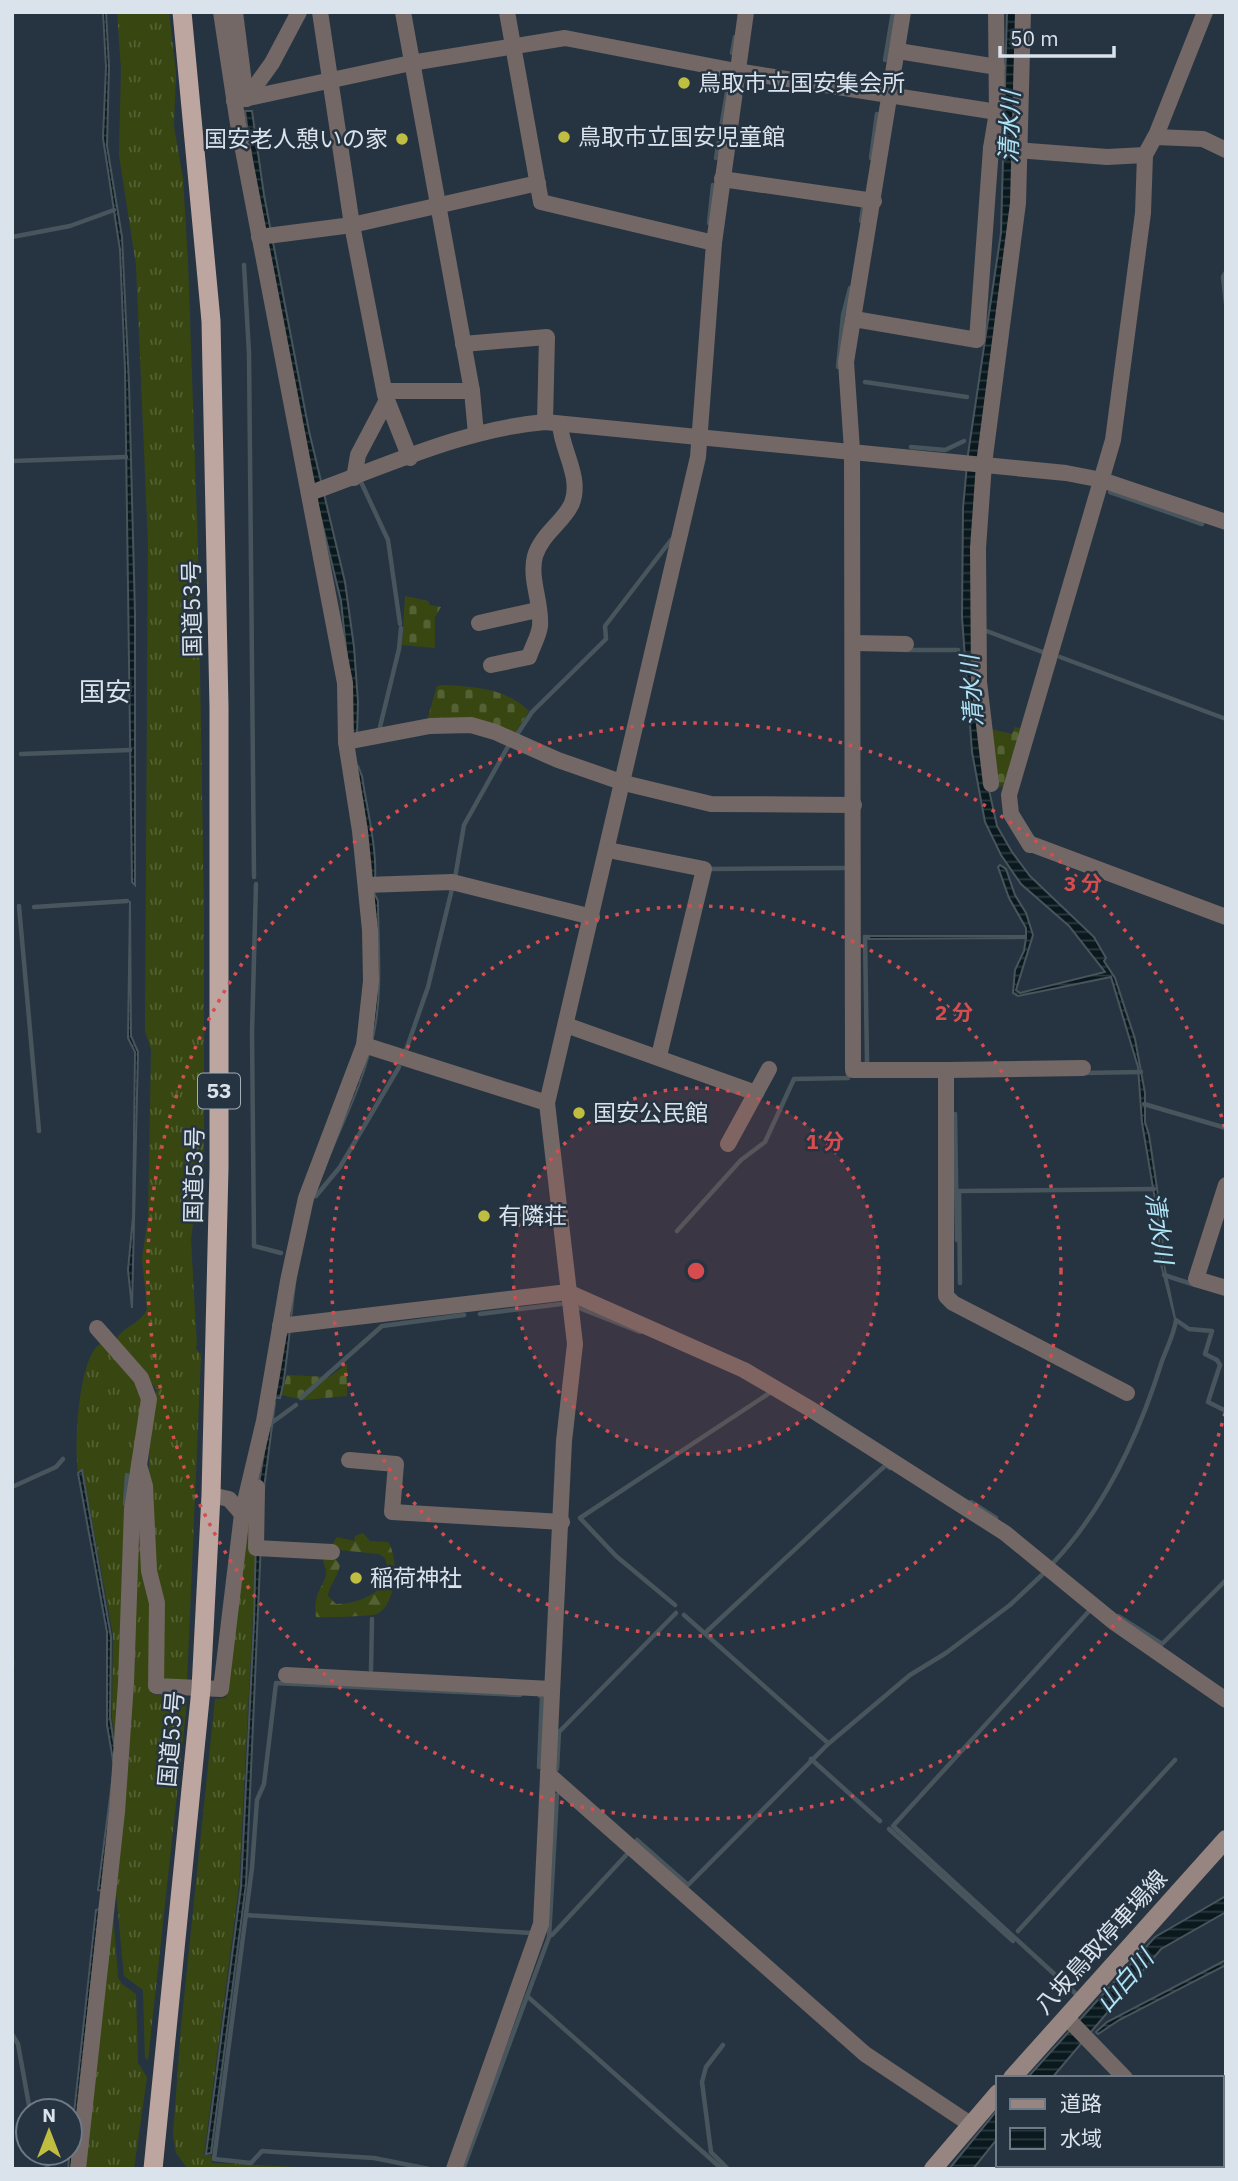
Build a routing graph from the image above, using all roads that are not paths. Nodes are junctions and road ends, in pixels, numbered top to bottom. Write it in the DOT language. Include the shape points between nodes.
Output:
graph roads {
  1 [pos="183,12"];
  2 [pos="221,12"];
  3 [pos="235,12"];
  4 [pos="299,12"];
  5 [pos="320,12"];
  6 [pos="403,12"];
  7 [pos="507,12"];
  8 [pos="746,12"];
  9 [pos="903,12"];
  10 [pos="996,12"];
  11 [pos="1023,12"];
  12 [pos="1205,12"];
  13 [pos="512,44"];
  14 [pos="898,51"];
  15 [pos="411,63"];
  16 [pos="997,67"];
  17 [pos="736,71"];
  18 [pos="330,81"];
  19 [pos="892,95"];
  20 [pos="240,100"];
  21 [pos="997,112"];
  22 [pos="1156,137"];
  23 [pos="991,148"];
  24 [pos="1020,149"];
  25 [pos="1226,150"];
  26 [pos="1145,155"];
  27 [pos="722,180"];
  28 [pos="538,183"];
  29 [pos="874,201"];
  30 [pos="438,206"];
  31 [pos="352,225"];
  32 [pos="259,237"];
  33 [pos="714,243"];
  34 [pos="854,319"];
  35 [pos="463,344"];
  36 [pos="472,391"];
  37 [pos="386,395"];
  38 [pos="552,423"];
  39 [pos="476,435"];
  40 [pos="699,437"];
  41 [pos="852,450"];
  42 [pos="410,457"];
  43 [pos="984,464"];
  44 [pos="354,478"];
  45 [pos="1102,480"];
  46 [pos="310,493"];
  47 [pos="1226,522"];
  48 [pos="537,610"];
  49 [pos="479,623"];
  50 [pos="853,643"];
  51 [pos="906,644"];
  52 [pos="491,665"];
  53 [pos="346,742"];
  54 [pos="624,783"];
  55 [pos="991,784"];
  56 [pos="854,806"];
  57 [pos="608,849"];
  58 [pos="366,885"];
  59 [pos="592,917"];
  60 [pos="1226,917"];
  61 [pos="566,1024"];
  62 [pos="364,1045"];
  63 [pos="659,1056"];
  64 [pos="1083,1068"];
  65 [pos="769,1069"];
  66 [pos="946,1070"];
  67 [pos="756,1093"];
  68 [pos="547,1103"];
  69 [pos="728,1144"];
  70 [pos="1226,1185"];
  71 [pos="1226,1287"];
  72 [pos="568,1292"];
  73 [pos="280,1326"];
  74 [pos="97,1328"];
  75 [pos="1127,1393"];
  76 [pos="260,1435"];
  77 [pos="349,1460"];
  78 [pos="139,1465"];
  79 [pos="211,1495"];
  80 [pos="242,1514"];
  81 [pos="562,1522"];
  82 [pos="332,1552"];
  83 [pos="286,1675"];
  84 [pos="201,1689"];
  85 [pos="551,1689"];
  86 [pos="1226,1700"];
  87 [pos="548,1774"];
  88 [pos="1226,1839"];
  89 [pos="1067,2018"];
  90 [pos="1014,2076"];
  91 [pos="1123,2076"];
  92 [pos="996,2095"];
  93 [pos="970,2123"];
  94 [pos="78,2169"];
  95 [pos="153,2169"];
  96 [pos="454,2169"];
  97 [pos="933,2169"];
  1 -- 79 [label="highway, 国道53号 / 53" via="211,321 219,693 219,1168"];
  2 -- 20 [label="street"];
  3 -- 20 [label="street"];
  4 -- 20 [label="street" via="272,63"];
  5 -- 18 [label="street"];
  6 -- 15 [label="street"];
  7 -- 13 [label="street"];
  8 -- 17 [label="street"];
  9 -- 14 [label="street"];
  10 -- 16 [label="street"];
  11 -- 24 [label="street"];
  12 -- 22 [label="street"];
  13 -- 15 [label="street"];
  13 -- 17 [label="street" via="565,38"];
  13 -- 28 [label="street"];
  14 -- 16 [label="street"];
  14 -- 19 [label="street"];
  15 -- 18 [label="street"];
  15 -- 30 [label="street"];
  16 -- 21 [label="street"];
  17 -- 19 [label="street"];
  17 -- 27 [label="street"];
  18 -- 20 [label="street"];
  18 -- 31 [label="street"];
  19 -- 21 [label="street"];
  19 -- 29 [label="street"];
  20 -- 32 [label="street"];
  21 -- 23 [label="street"];
  22 -- 25 [label="street" via="1203,139"];
  22 -- 26 [label="street"];
  23 -- 24 [label="street"];
  23 -- 34 [label="street" via="976,340"];
  24 -- 26 [label="street" via="1107,157"];
  24 -- 43 [label="street" via="1017,217"];
  26 -- 45 [label="street" via="1143,213 1121,397"];
  27 -- 29 [label="street"];
  27 -- 33 [label="street"];
  28 -- 30 [label="street"];
  28 -- 33 [label="street" via="541,202"];
  29 -- 34 [label="street"];
  30 -- 31 [label="street"];
  30 -- 35 [label="street"];
  31 -- 32 [label="street"];
  31 -- 37 [label="street"];
  32 -- 46 [label="street"];
  33 -- 40 [label="street"];
  34 -- 41 [label="street" via="846,362"];
  35 -- 36 [label="street"];
  35 -- 38 [label="street" via="547,337"];
  36 -- 37 [label="street"];
  36 -- 39 [label="street"];
  37 -- 42 [label="street"];
  37 -- 44 [label="street" via="358,455"];
  38 -- 39 [label="street" via="511,425"];
  38 -- 40 [label="street"];
  38 -- 48 [label="street" via="573,473 574,489 572,504 549,529 535,556"];
  39 -- 42 [label="street"];
  40 -- 41 [label="street"];
  40 -- 54 [label="street"];
  41 -- 43 [label="street"];
  41 -- 50 [label="street"];
  42 -- 44 [label="street"];
  43 -- 45 [label="street"];
  43 -- 55 [label="street" via="976,629"];
  44 -- 46 [label="street"];
  45 -- 47 [label="street"];
  45 -- 60 [label="street" via="1009,794 1011,814 1031,844"];
  46 -- 53 [label="street" via="345,683"];
  48 -- 49 [label="street"];
  48 -- 52 [label="street" via="540,626 529,657"];
  50 -- 51 [label="street"];
  50 -- 56 [label="street"];
  53 -- 54 [label="street" via="430,726 471,725"];
  53 -- 58 [label="street"];
  54 -- 56 [label="street" via="711,804"];
  54 -- 57 [label="street"];
  56 -- 66 [label="street" via="853,1070"];
  57 -- 59 [label="street"];
  57 -- 63 [label="street" via="704,869"];
  58 -- 59 [label="street" via="452,883"];
  58 -- 62 [label="street" via="371,981"];
  59 -- 61 [label="street"];
  61 -- 63 [label="street"];
  61 -- 68 [label="street"];
  62 -- 68 [label="street"];
  62 -- 73 [label="street" via="306,1198"];
  63 -- 67 [label="street"];
  64 -- 66 [label="street"];
  65 -- 67 [label="street"];
  66 -- 75 [label="street" via="946,1296"];
  67 -- 69 [label="street"];
  68 -- 72 [label="street"];
  70 -- 71 [label="street" via="1196,1279"];
  72 -- 73 [label="street"];
  72 -- 81 [label="street" via="575,1344 564,1441"];
  72 -- 86 [label="street" via="744,1370 812,1410 1005,1533 1115,1623"];
  73 -- 76 [label="street"];
  74 -- 78 [label="street" via="141,1378 149,1399"];
  76 -- 80 [label="street"];
  76 -- 82 [label="street" via="254,1545"];
  77 -- 81 [label="street" via="396,1464 393,1512"];
  78 -- 84 [label="street" via="145,1486 149,1571 157,1603 156,1686"];
  78 -- 94 [label="street" via="132,1509 117,1812"];
  79 -- 80 [label="street" via="229,1499"];
  79 -- 84 [label="highway, 国道53号 / 53"];
  80 -- 84 [label="street" via="221,1689"];
  81 -- 85 [label="street"];
  83 -- 85 [label="street"];
  84 -- 95 [label="highway, 国道53号 / 53"];
  85 -- 87 [label="street"];
  87 -- 93 [label="street" via="865,2054"];
  87 -- 96 [label="street" via="541,1924"];
  88 -- 89 [label="main road, 八坂鳥取停車場線"];
  89 -- 90 [label="main road, 八坂鳥取停車場線"];
  89 -- 91 [label="street"];
  92 -- 93 [label="main road"];
  93 -- 97 [label="main road"];
}
